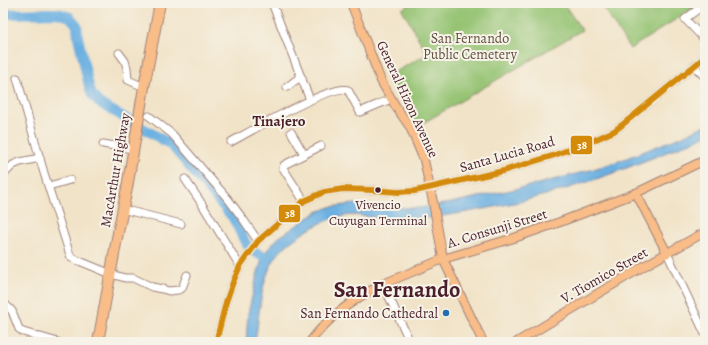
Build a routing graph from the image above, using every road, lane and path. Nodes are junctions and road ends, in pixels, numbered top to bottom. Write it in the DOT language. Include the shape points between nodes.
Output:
graph roads {
  1 [pos="160,3"];
  2 [pos="272,3"];
  3 [pos="351,3"];
  4 [pos="705,4"];
  5 [pos="705,40"];
  6 [pos="119,53"];
  7 [pos="705,57"];
  8 [pos="694,66"];
  9 [pos="705,77"];
  10 [pos="17,78"];
  11 [pos="302,78"];
  12 [pos="144,87"];
  13 [pos="287,87"];
  14 [pos="391,98"];
  15 [pos="310,100"];
  16 [pos="144,114"];
  17 [pos="292,132"];
  18 [pos="231,142"];
  19 [pos="103,144"];
  20 [pos="321,146"];
  21 [pos="133,149"];
  22 [pos="304,154"];
  23 [pos="40,158"];
  24 [pos="704,162"];
  25 [pos="3,175"];
  26 [pos="185,179"];
  27 [pos="70,180"];
  28 [pos="49,186"];
  29 [pos="430,188"];
  30 [pos="636,193"];
  31 [pos="304,201"];
  32 [pos="122,209"];
  33 [pos="181,224"];
  34 [pos="705,232"];
  35 [pos="257,241"];
  36 [pos="667,253"];
  37 [pos="443,259"];
  38 [pos="240,266"];
  39 [pos="111,274"];
  40 [pos="187,275"];
  41 [pos="382,284"];
  42 [pos="3,302"];
  43 [pos="705,333"];
  44 [pos="58,342"];
  45 [pos="98,342"];
  46 [pos="216,342"];
  47 [pos="310,342"];
  48 [pos="410,342"];
  49 [pos="483,342"];
  50 [pos="517,342"];
  1 -- 12 [label="highway, MacArthur Highway"];
  2 -- 11 [label="street"];
  3 -- 14 [label="main road, General Hizon Avenue" via="381,81"];
  4 -- 5 [label="street" via="685,19"];
  6 -- 12 [label="street" via="125,61 128,80"];
  7 -- 8 [label="street, Santa Lucia Road"];
  8 -- 9 [label="street"];
  8 -- 29 [label="street, Santa Lucia Road" via="622,124 600,138 503,171"];
  10 -- 23 [label="street"];
  11 -- 13 [label="street"];
  11 -- 15 [label="street"];
  12 -- 16 [label="highway, MacArthur Highway"];
  14 -- 15 [label="street" via="360,112 346,88"];
  14 -- 29 [label="main road, General Hizon Avenue" via="410,127 424,160"];
  15 -- 18 [label="street"];
  16 -- 21 [label="highway, MacArthur Highway"];
  16 -- 35 [label="street" via="172,134 228,199"];
  17 -- 22 [label="street"];
  19 -- 21 [label="street"];
  20 -- 22 [label="street"];
  21 -- 32 [label="highway, MacArthur Highway"];
  22 -- 31 [label="street" via="283,166"];
  23 -- 25 [label="street" via="13,165"];
  23 -- 28 [label="street"];
  24 -- 30 [label="main road, A. Consunji Street"];
  26 -- 38 [label="street"];
  27 -- 28 [label="street"];
  28 -- 39 [label="street" via="72,258"];
  29 -- 31 [label="street, Santa Lucia Road" via="398,192 343,189 324,192"];
  29 -- 37 [label="main road, General Hizon Avenue"];
  30 -- 36 [label="main road"];
  30 -- 37 [label="main road, A. Consunji Street" via="514,238"];
  31 -- 35 [label="street, Santa Lucia Road"];
  32 -- 33 [label="street"];
  32 -- 39 [label="highway, MacArthur Highway"];
  34 -- 36 [label="main road, V. Tiomico Street"];
  35 -- 38 [label="street, Santa Lucia Road"];
  36 -- 43 [label="street"];
  36 -- 50 [label="main road, V. Tiomico Street"];
  37 -- 41 [label="main road, A. Consunji Street"];
  37 -- 49 [label="main road, General Hizon Avenue"];
  38 -- 46 [label="street, Santa Lucia Road" via="226,302"];
  39 -- 40 [label="street" via="133,278 169,291 182,288"];
  39 -- 45 [label="highway, MacArthur Highway"];
  41 -- 47 [label="main road, A. Consunji Street" via="343,308"];
  41 -- 48 [label="street"];
  42 -- 44 [label="street" via="12,311 19,329 23,332"];
}
